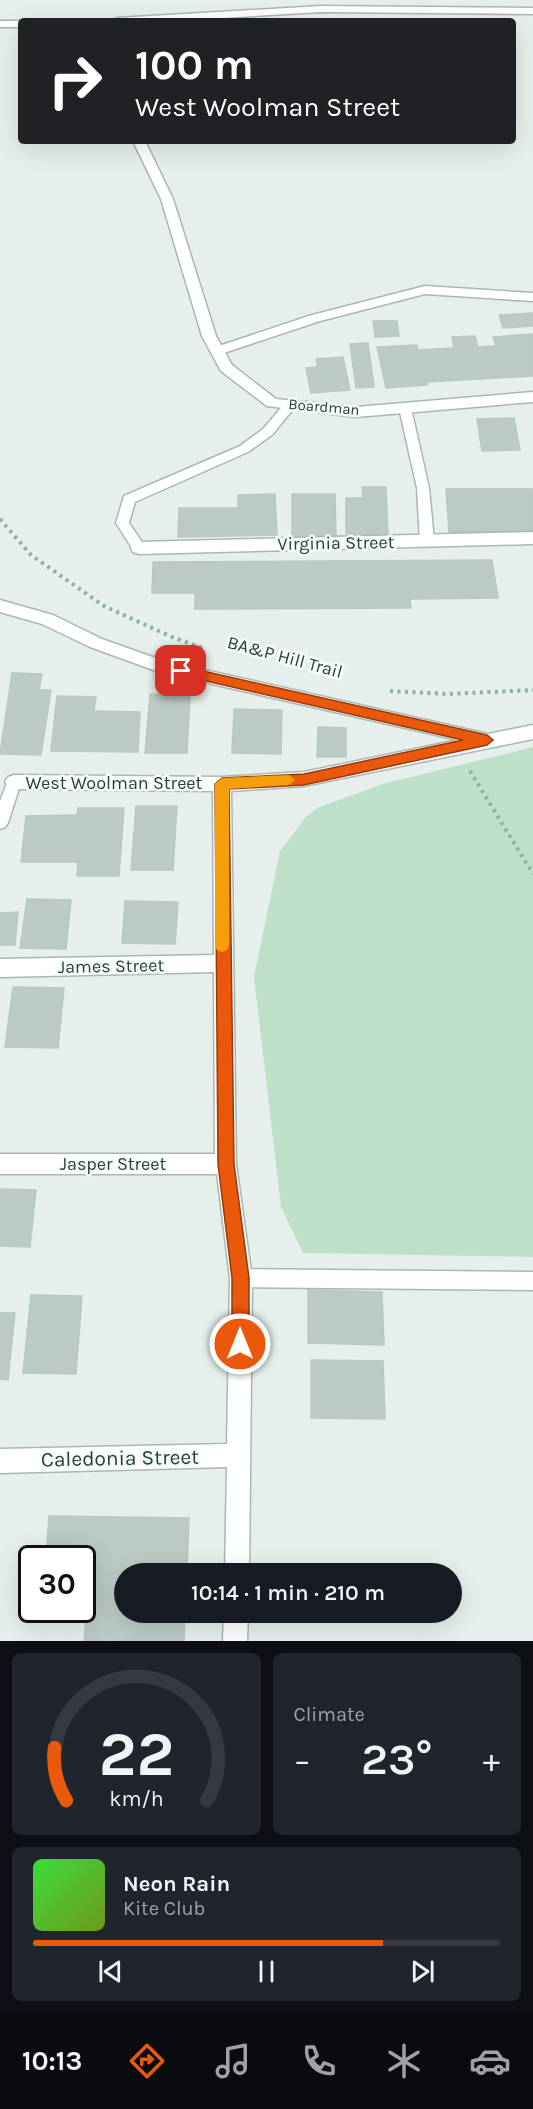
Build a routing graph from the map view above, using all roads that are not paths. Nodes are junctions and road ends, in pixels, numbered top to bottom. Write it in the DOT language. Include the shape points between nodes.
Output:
graph roads {
  1 [pos="533,11"];
  2 [pos="168,18"];
  3 [pos="0,24"];
  4 [pos="18,24"];
  5 [pos="140,144"];
  6 [pos="533,297"];
  7 [pos="217,351"];
  8 [pos="533,397"];
  9 [pos="290,405"];
  10 [pos="405,408"];
  11 [pos="533,538"];
  12 [pos="427,541"];
  13 [pos="139,548"];
  14 [pos="0,606"];
  15 [pos="533,732"];
  16 [pos="487,740"];
  17 [pos="14,782"];
  18 [pos="222,784"];
  19 [pos="0,824"];
  20 [pos="222,963"];
  21 [pos="0,968"];
  22 [pos="0,1164"];
  23 [pos="226,1164"];
  24 [pos="241,1278"];
  25 [pos="533,1281"];
  26 [pos="239,1455"];
  27 [pos="0,1461"];
  28 [pos="237,1563"];
  29 [pos="236,1623"];
  30 [pos="235,1641"];
  1 -- 2 [label="street" via="320,9"];
  3 -- 4 [label="street"];
  5 -- 7 [label="street, Boardman" via="167,200"];
  6 -- 7 [label="lane" via="425,290 316,318"];
  7 -- 9 [label="street, Boardman" via="226,368 272,403"];
  8 -- 10 [label="street, Boardman"];
  9 -- 10 [label="street, Boardman" via="356,412"];
  9 -- 13 [label="lane" via="260,439 213,464 129,499 122,523"];
  10 -- 12 [label="lane" via="423,488"];
  11 -- 12 [label="street, Virginia Street"];
  12 -- 13 [label="street, Virginia Street"];
  14 -- 16 [label="street" via="46,618 96,643 159,666"];
  15 -- 16 [label="street, West Woolman Street"];
  16 -- 18 [label="street, West Woolman Street" via="304,779"];
  17 -- 18 [label="street, West Woolman Street"];
  17 -- 19 [label="lane"];
  18 -- 20 [label="street"];
  20 -- 21 [label="street, James Street"];
  20 -- 23 [label="street"];
  22 -- 23 [label="street, Jasper Street"];
  23 -- 24 [label="street"];
  24 -- 25 [label="lane"];
  24 -- 26 [label="street"];
  26 -- 27 [label="street, Caledonia Street"];
  26 -- 28 [label="street"];
  29 -- 30 [label="street"];
}
